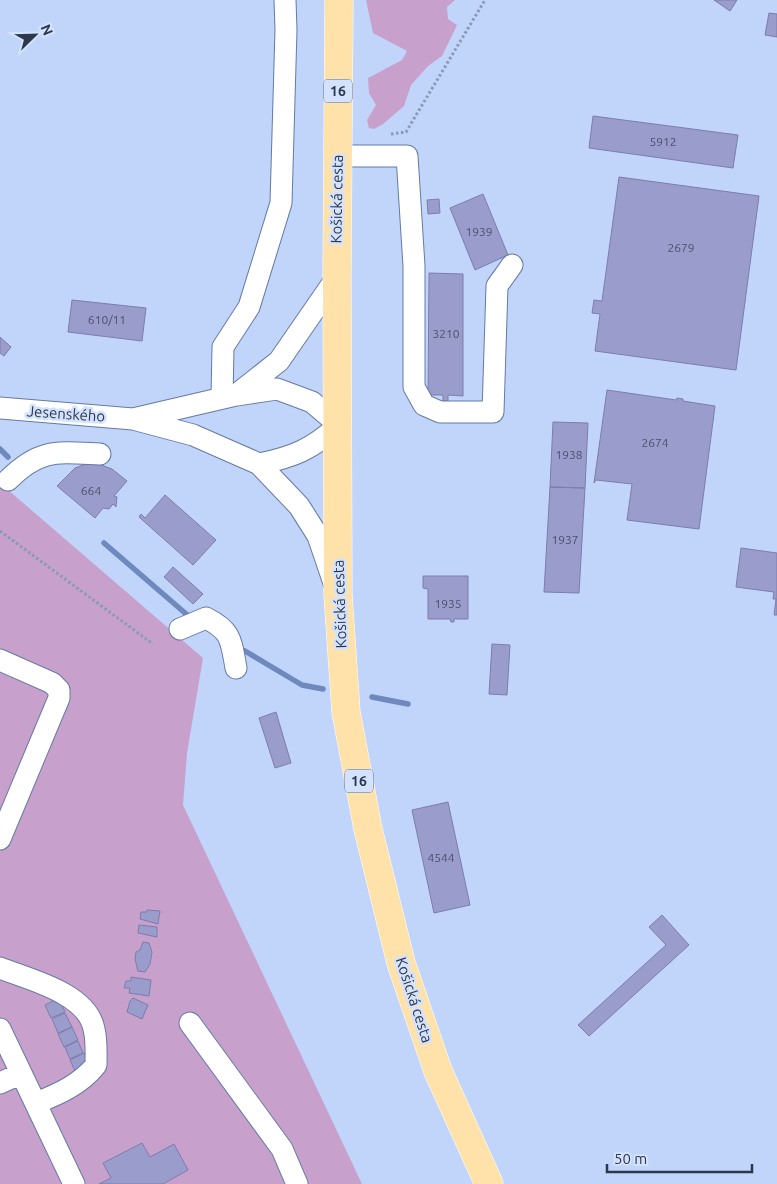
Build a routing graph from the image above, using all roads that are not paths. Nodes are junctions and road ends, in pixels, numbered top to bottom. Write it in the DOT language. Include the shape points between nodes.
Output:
graph roads {
  1 [pos="285,0"];
  2 [pos="339,0"];
  3 [pos="338,156"];
  4 [pos="512,265"];
  5 [pos="337,277"];
  6 [pos="229,397"];
  7 [pos="0,408"];
  8 [pos="133,419"];
  9 [pos="339,425"];
  10 [pos="100,454"];
  11 [pos="259,464"];
  12 [pos="8,480"];
  13 [pos="338,595"];
  14 [pos="180,629"];
  15 [pos="0,660"];
  16 [pos="236,668"];
  17 [pos="0,839"];
  18 [pos="0,968"];
  19 [pos="190,1023"];
  20 [pos="0,1029"];
  21 [pos="20,1074"];
  22 [pos="0,1083"];
  23 [pos="36,1103"];
  24 [pos="74,1184"];
  25 [pos="298,1184"];
  26 [pos="489,1184"];
  1 -- 6 [label="street" via="281,202 249,307 223,348"];
  2 -- 3 [label="main road, Košická cesta / 16"];
  3 -- 4 [label="street" via="407,156 414,266 414,388 424,405 440,412 493,412 497,286"];
  3 -- 5 [label="main road, Košická cesta / 16"];
  5 -- 6 [label="street" via="279,361"];
  5 -- 9 [label="main road, Košická cesta / 16"];
  6 -- 8 [label="street"];
  6 -- 9 [label="street" via="277,390 312,402"];
  7 -- 8 [label="street, Jesenského"];
  8 -- 11 [label="street" via="193,435"];
  9 -- 11 [label="street" via="317,445 303,452"];
  9 -- 13 [label="main road, Košická cesta / 16"];
  10 -- 12 [label="street" via="48,454 24,464"];
  11 -- 13 [label="street" via="299,506 318,536"];
  13 -- 26 [label="main road, Košická cesta / 16" via="346,712 379,881 401,963 438,1071"];
  14 -- 16 [label="street" via="206,618 220,625 230,635"];
  15 -- 17 [label="street" via="52,683 59,690 59,698"];
  18 -- 23 [label="street" via="71,997 86,1010 94,1029 96,1065 86,1077"];
  19 -- 25 [label="street" via="282,1149"];
  20 -- 21 [label="street"];
  21 -- 22 [label="street"];
  21 -- 23 [label="street"];
  23 -- 24 [label="street"];
}
